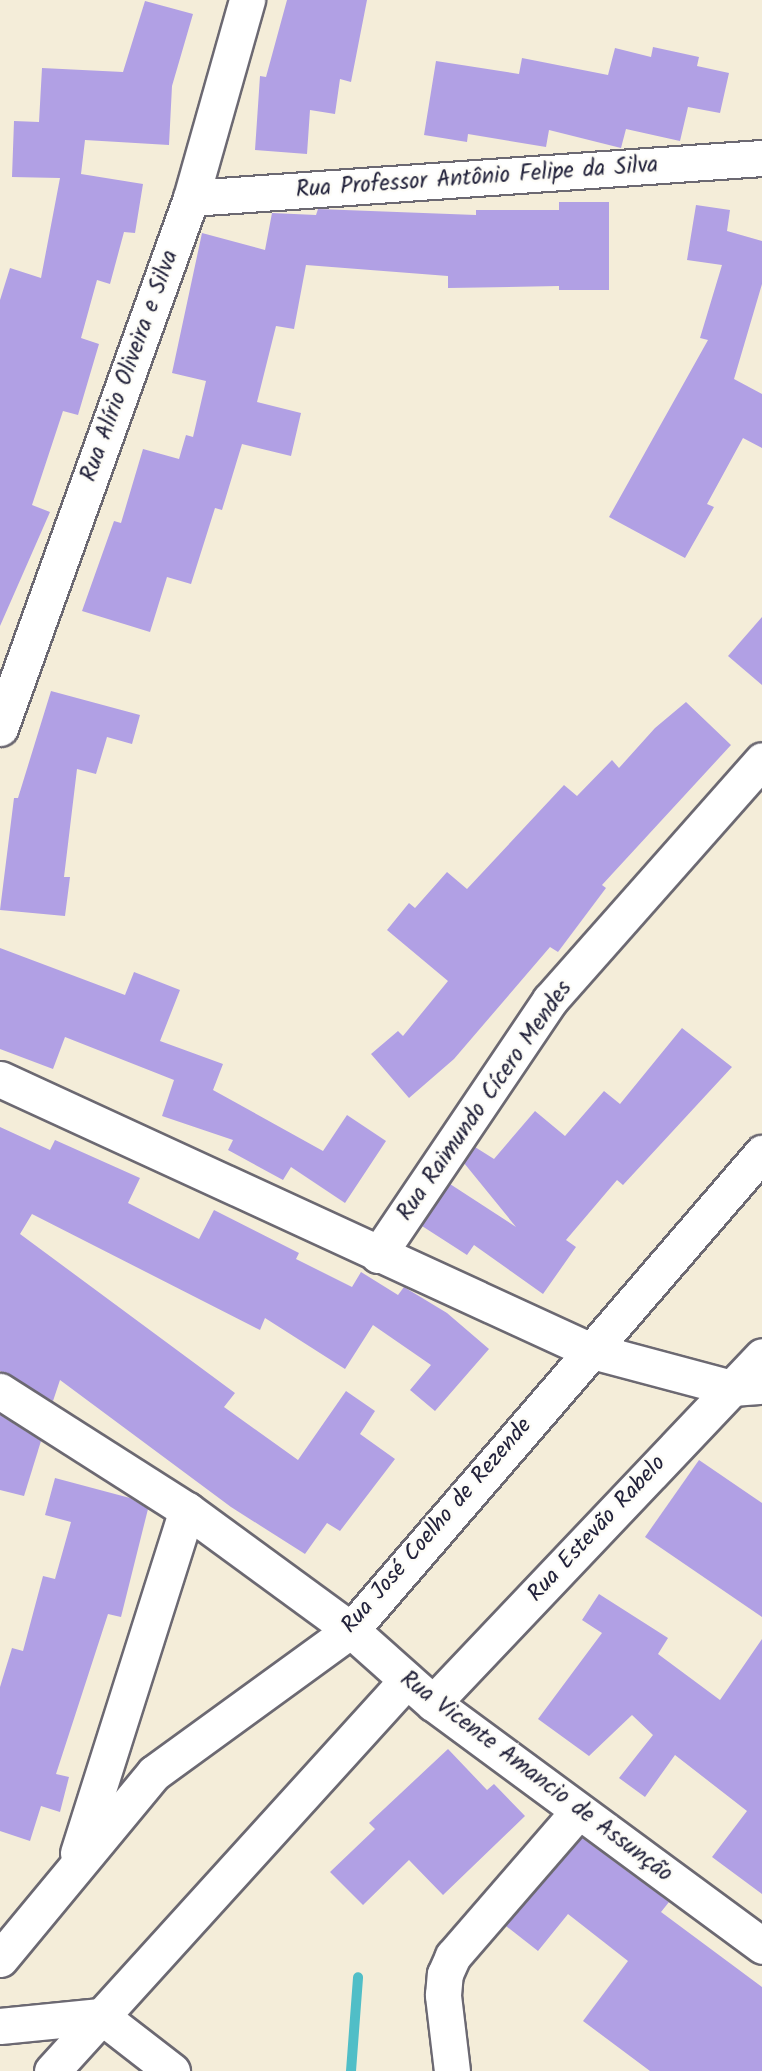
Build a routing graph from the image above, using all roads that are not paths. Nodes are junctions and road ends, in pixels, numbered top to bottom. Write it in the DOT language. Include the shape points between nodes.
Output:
graph roads {
  1 [pos="247,0"];
  2 [pos="762,158"];
  3 [pos="191,198"];
  4 [pos="0,728"];
  5 [pos="762,760"];
  6 [pos="0,1079"];
  7 [pos="762,1153"];
  8 [pos="378,1255"];
  9 [pos="589,1350"];
  10 [pos="762,1356"];
  11 [pos="747,1387"];
  12 [pos="0,1391"];
  13 [pos="187,1510"];
  14 [pos="351,1630"];
  15 [pos="407,1680"];
  16 [pos="433,1703"];
  17 [pos="577,1813"];
  18 [pos="73,1868"];
  19 [pos="762,1947"];
  20 [pos="0,1959"];
  21 [pos="100,2016"];
  22 [pos="0,2026"];
  23 [pos="52,2071"];
  24 [pos="173,2071"];
  25 [pos="452,2071"];
  1 -- 3 [label="street, Rua Alírio Oliveira e Silva"];
  2 -- 3 [label="street, Rua Professor Antônio Felipe da Silva"];
  3 -- 4 [label="street, Rua Alírio Oliveira e Silva"];
  5 -- 8 [label="street, Rua Raimundo Cícero Mendes" via="550,1000"];
  6 -- 8 [label="street"];
  7 -- 9 [label="street, Rua José Coelho de Rezende"];
  8 -- 9 [label="street"];
  9 -- 11 [label="street"];
  9 -- 14 [label="street, Rua José Coelho de Rezende"];
  10 -- 11 [label="street, Rua Estevão Rabelo"];
  11 -- 16 [label="street, Rua Estevão Rabelo"];
  12 -- 13 [label="street, Rua Vicente Amancio de Assunção"];
  13 -- 14 [label="street, Rua Vicente Amancio de Assunção"];
  13 -- 18 [label="street"];
  14 -- 15 [label="street, Rua Vicente Amancio de Assunção"];
  14 -- 18 [label="street, Rua José Coelho de Rezende" via="154,1773"];
  15 -- 16 [label="street, Rua Vicente Amancio de Assunção"];
  15 -- 21 [label="street"];
  16 -- 17 [label="street, Rua Vicente Amancio de Assunção"];
  17 -- 19 [label="street, Rua Vicente Amancio de Assunção"];
  17 -- 25 [label="street" via="453,1956 443,1995"];
  18 -- 20 [label="street, Rua José Coelho de Rezende"];
  21 -- 22 [label="street"];
  21 -- 23 [label="street"];
  21 -- 24 [label="street"];
}
